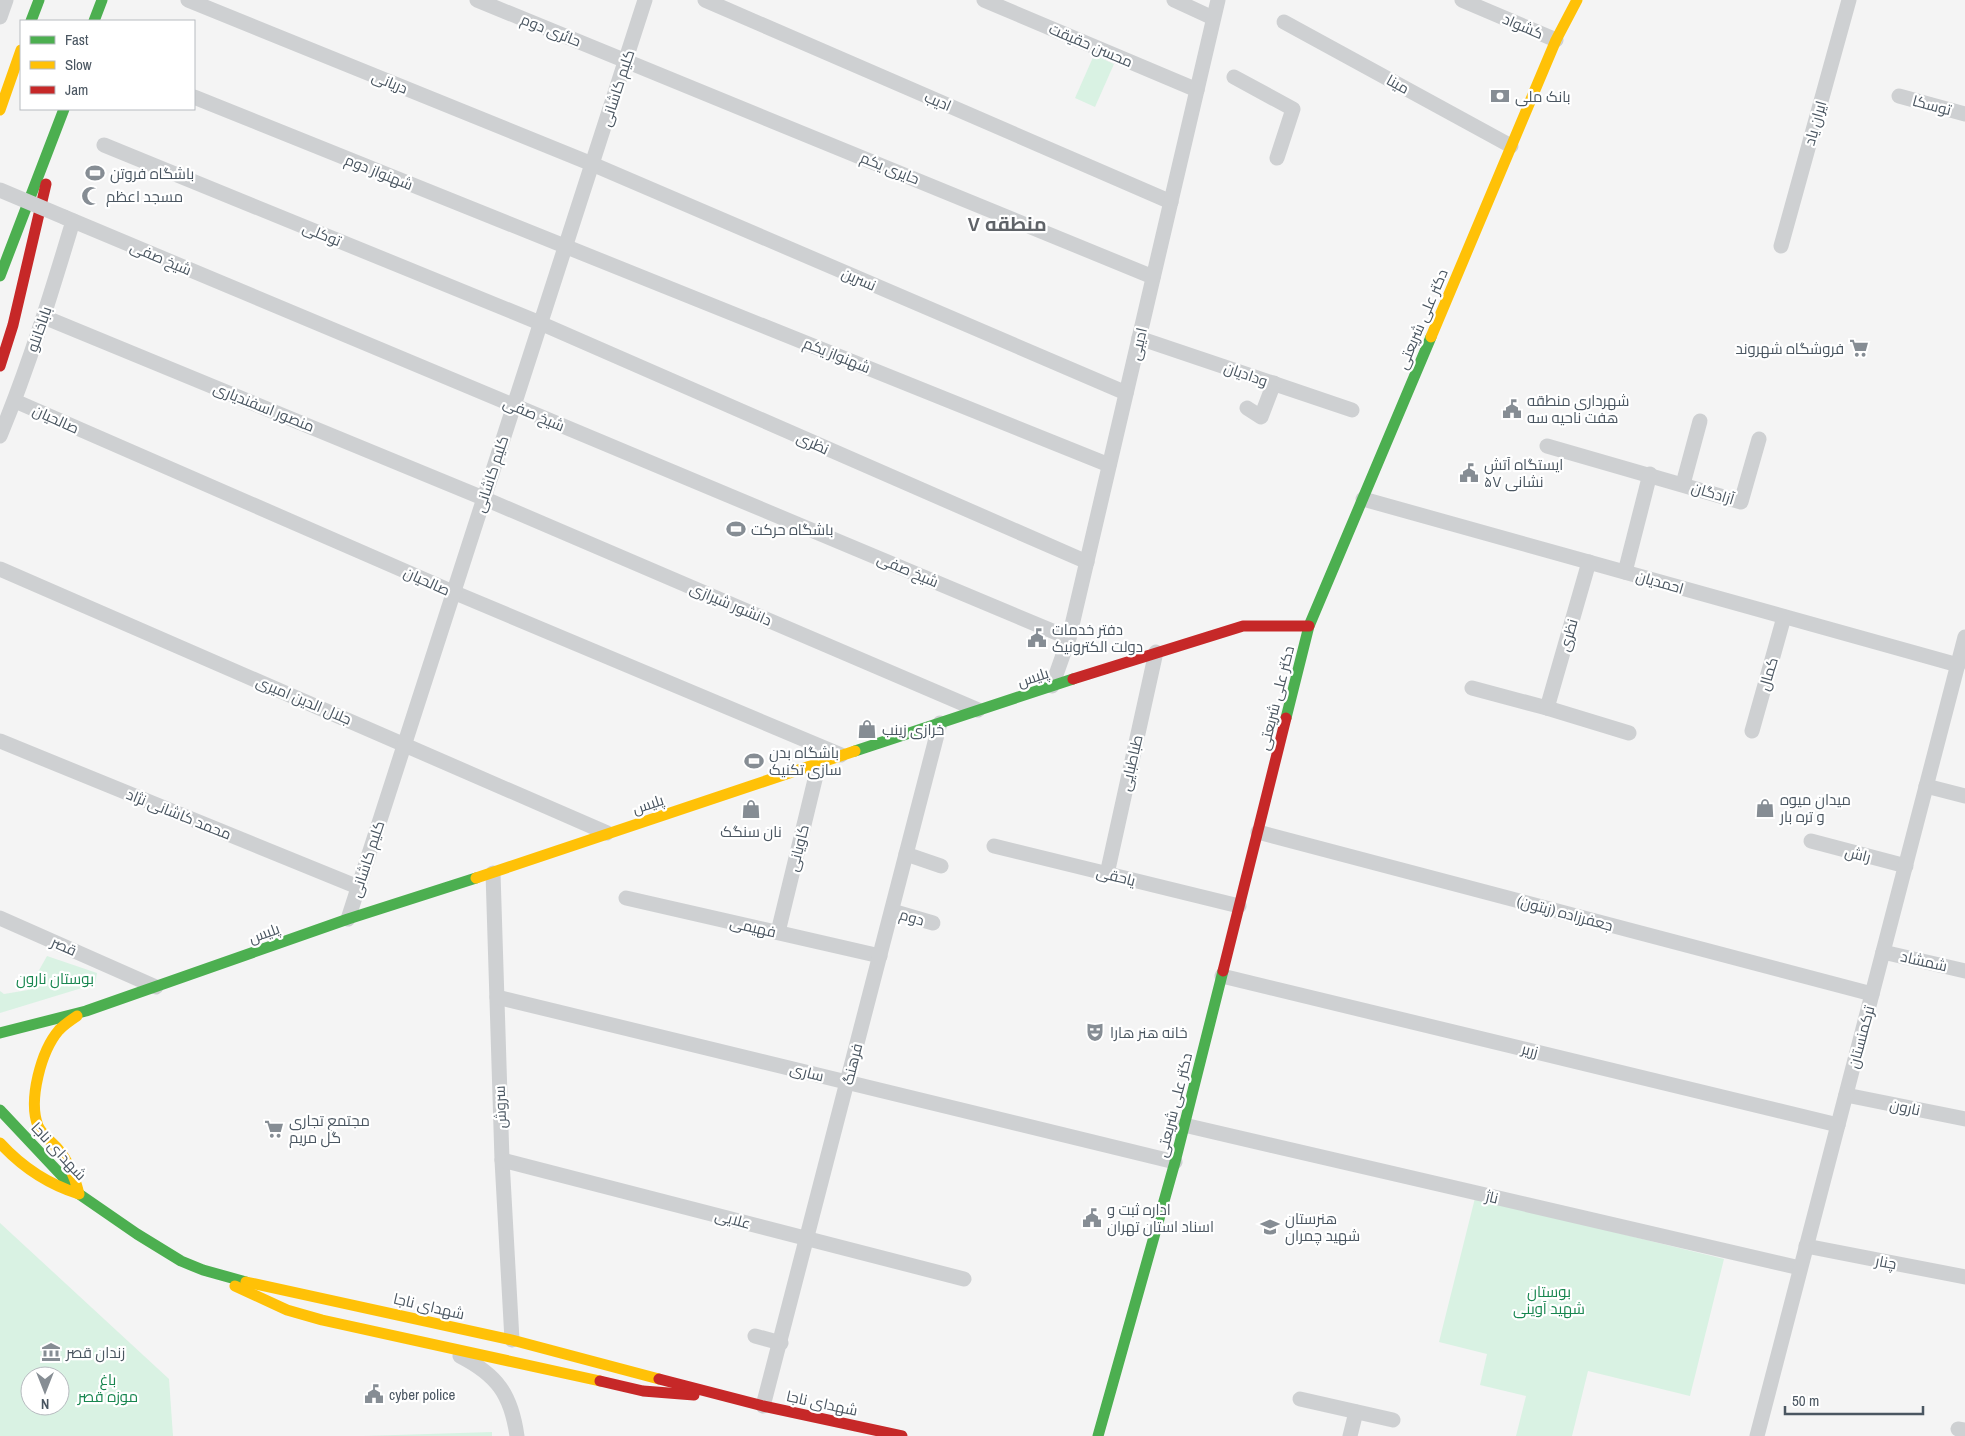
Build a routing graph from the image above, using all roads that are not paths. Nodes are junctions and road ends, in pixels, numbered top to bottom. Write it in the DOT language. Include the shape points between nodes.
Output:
graph roads {
  1 [pos="6,0"];
  2 [pos="39,0"];
  3 [pos="102,0"];
  4 [pos="188,0"];
  5 [pos="477,0"];
  6 [pos="645,0"];
  7 [pos="705,0"];
  8 [pos="984,0"];
  9 [pos="1174,0"];
  10 [pos="1218,0"];
  11 [pos="1462,0"];
  12 [pos="1578,0"];
  13 [pos="1849,0"];
  14 [pos="0,17"];
  15 [pos="1213,18"];
  16 [pos="32,20"];
  17 [pos="94,20"];
  18 [pos="1284,22"];
  19 [pos="1556,40"];
  20 [pos="20,53"];
  21 [pos="626,60"];
  22 [pos="1234,77"];
  23 [pos="1197,90"];
  24 [pos="1899,96"];
  25 [pos="195,97"];
  26 [pos="1,108"];
  27 [pos="63,113"];
  28 [pos="1965,114"];
  29 [pos="104,145"];
  30 [pos="1511,146"];
  31 [pos="1277,158"];
  32 [pos="592,164"];
  33 [pos="0,190"];
  34 [pos="1171,202"];
  35 [pos="68,219"];
  36 [pos="565,246"];
  37 [pos="1781,246"];
  38 [pos="0,276"];
  39 [pos="1153,277"];
  40 [pos="44,317"];
  41 [pos="540,323"];
  42 [pos="1139,338"];
  43 [pos="0,366"];
  44 [pos="1274,383"];
  45 [pos="1126,393"];
  46 [pos="14,401"];
  47 [pos="513,405"];
  48 [pos="1247,408"];
  49 [pos="1352,410"];
  50 [pos="1700,421"];
  51 [pos="0,436"];
  52 [pos="1759,439"];
  53 [pos="1547,446"];
  54 [pos="1109,465"];
  55 [pos="1650,474"];
  56 [pos="1683,484"];
  57 [pos="483,498"];
  58 [pos="1363,499"];
  59 [pos="1087,562"];
  60 [pos="1589,562"];
  61 [pos="0,569"];
  62 [pos="1625,572"];
  63 [pos="453,592"];
  64 [pos="1784,617"];
  65 [pos="1309,626"];
  66 [pos="1069,638"];
  67 [pos="1965,638"];
  68 [pos="1156,652"];
  69 [pos="1959,675"];
  70 [pos="1052,686"];
  71 [pos="1472,688"];
  72 [pos="1547,708"];
  73 [pos="978,710"];
  74 [pos="940,722"];
  75 [pos="1752,731"];
  76 [pos="1629,733"];
  77 [pos="0,741"];
  78 [pos="404,744"];
  79 [pos="841,755"];
  80 [pos="819,763"];
  81 [pos="1926,786"];
  82 [pos="1965,796"];
  83 [pos="1258,832"];
  84 [pos="607,833"];
  85 [pos="1811,842"];
  86 [pos="994,846"];
  87 [pos="906,854"];
  88 [pos="940,866"];
  89 [pos="1906,866"];
  90 [pos="493,873"];
  91 [pos="1107,874"];
  92 [pos="358,887"];
  93 [pos="626,898"];
  94 [pos="1239,906"];
  95 [pos="892,911"];
  96 [pos="0,918"];
  97 [pos="348,919"];
  98 [pos="933,923"];
  99 [pos="778,932"];
  100 [pos="1883,952"];
  101 [pos="880,956"];
  102 [pos="1965,970"];
  103 [pos="1222,976"];
  104 [pos="156,988"];
  105 [pos="1872,994"];
  106 [pos="497,997"];
  107 [pos="86,1011"];
  108 [pos="0,1033"];
  109 [pos="848,1082"];
  110 [pos="1846,1095"];
  111 [pos="0,1110"];
  112 [pos="1965,1119"];
  113 [pos="1184,1125"];
  114 [pos="1838,1125"];
  115 [pos="0,1143"];
  116 [pos="502,1160"];
  117 [pos="1175,1162"];
  118 [pos="79,1194"];
  119 [pos="807,1239"];
  120 [pos="1806,1246"];
  121 [pos="1800,1268"];
  122 [pos="203,1270"];
  123 [pos="1965,1277"];
  124 [pos="964,1280"];
  125 [pos="756,1336"];
  126 [pos="512,1340"];
  127 [pos="780,1343"];
  128 [pos="445,1347"];
  129 [pos="737,1398"];
  130 [pos="1300,1399"];
  131 [pos="763,1406"];
  132 [pos="1356,1412"];
  133 [pos="1393,1420"];
  134 [pos="516,1436"];
  135 [pos="902,1436"];
  136 [pos="1098,1436"];
  137 [pos="1350,1436"];
  138 [pos="1757,1436"];
  1 -- 14 [label="street"];
  2 -- 16 [label="main road"];
  3 -- 17 [label="main road"];
  4 -- 32 [label="street, دریانی"];
  5 -- 21 [label="street, حائری دوم"];
  6 -- 21 [label="street, کلیم کاشانی"];
  7 -- 34 [label="street, ادیب"];
  8 -- 23 [label="street, محسن حقیقت"];
  9 -- 15 [label="street"];
  10 -- 15 [label="street, ادیبی"];
  11 -- 19 [label="street, کشواد"];
  12 -- 19 [label="main road, دکتر علی شریعتی"];
  13 -- 37 [label="street, ایران یاد"];
  15 -- 23 [label="street, ادیبی"];
  18 -- 30 [label="street, مینا"];
  19 -- 30 [label="main road, دکتر علی شریعتی"];
  20 -- 26 [label="main road"];
  21 -- 32 [label="street, کلیم کاشانی"];
  21 -- 39 [label="street, حایری یکم"];
  22 -- 31 [label="street" via="1293,109"];
  23 -- 34 [label="street, ادیبی"];
  24 -- 28 [label="street, توسکا"];
  25 -- 36 [label="street, شهنواز دوم"];
  27 -- 38 [label="main road"];
  27 -- 43 [label="main road"];
  29 -- 41 [label="street, توکلی"];
  30 -- 58 [label="main road, دکتر علی شریعتی"];
  32 -- 36 [label="street, کلیم کاشانی"];
  32 -- 45 [label="street, نسرین"];
  33 -- 35 [label="street, شیخ صفی, bridge"];
  34 -- 39 [label="street, ادیبی"];
  35 -- 40 [label="street, باباخانلو"];
  35 -- 47 [label="street, شیخ صفی"];
  36 -- 41 [label="street, کلیم کاشانی"];
  36 -- 54 [label="street, شهنواز یکم"];
  39 -- 42 [label="street, ادیبی"];
  40 -- 46 [label="street, باباخانلو"];
  40 -- 57 [label="street, منصور اسفندیاری"];
  41 -- 47 [label="street, کلیم کاشانی"];
  41 -- 59 [label="street, نظری"];
  42 -- 44 [label="street, ودادیان"];
  42 -- 45 [label="street, ادیبی"];
  44 -- 48 [label="street" via="1261,417"];
  44 -- 49 [label="street, ودادیان"];
  45 -- 54 [label="street, ادیبی"];
  46 -- 51 [label="street, باباخانلو"];
  46 -- 63 [label="street, صالحیان"];
  47 -- 57 [label="street, کلیم کاشانی"];
  47 -- 66 [label="street, شیخ صفی"];
  50 -- 56 [label="street"];
  52 -- 56 [label="street, آزادگان" via="1742,502"];
  53 -- 55 [label="street, آزادگان"];
  54 -- 59 [label="street, ادیبی"];
  55 -- 56 [label="street, آزادگان"];
  55 -- 62 [label="street"];
  57 -- 63 [label="street, کلیم کاشانی"];
  57 -- 73 [label="street, دانشور شیرازی"];
  58 -- 60 [label="street, احمدیان"];
  58 -- 65 [label="main road, دکتر علی شریعتی"];
  59 -- 66 [label="street, ادیبی"];
  60 -- 62 [label="street, احمدیان"];
  60 -- 72 [label="street, نظری"];
  61 -- 78 [label="street, جلال الدین امیری"];
  62 -- 64 [label="street, احمدیان"];
  63 -- 78 [label="street, کلیم کاشانی"];
  63 -- 79 [label="street, صالحیان"];
  64 -- 69 [label="street, احمدیان"];
  64 -- 75 [label="street, کمال"];
  65 -- 68 [label="main road, پلیس" via="1243,626"];
  65 -- 83 [label="main road, دکتر علی شریعتی"];
  66 -- 70 [label="street, ادیبی"];
  67 -- 69 [label="street, ترکمنستان"];
  68 -- 70 [label="main road, پلیس"];
  68 -- 91 [label="street, طباطبایی"];
  69 -- 81 [label="street, ترکمنستان"];
  70 -- 73 [label="main road, پلیس"];
  71 -- 72 [label="street"];
  72 -- 76 [label="street"];
  73 -- 74 [label="main road, پلیس"];
  74 -- 79 [label="main road, پلیس"];
  74 -- 87 [label="street, فرهنگ"];
  77 -- 92 [label="street, محمد کاشانی نژاد"];
  78 -- 84 [label="street, جلال الدین امیری"];
  78 -- 92 [label="street, کلیم کاشانی"];
  79 -- 80 [label="main road, پلیس"];
  80 -- 84 [label="main road, پلیس"];
  80 -- 99 [label="street, کاویانی"];
  81 -- 82 [label="street"];
  81 -- 89 [label="street, ترکمنستان"];
  83 -- 94 [label="main road, دکتر علی شریعتی"];
  83 -- 105 [label="street, جعفرزاده (زیتون)"];
  84 -- 90 [label="main road, پلیس"];
  85 -- 89 [label="street, راش"];
  86 -- 91 [label="street, یاحقی"];
  87 -- 88 [label="street"];
  87 -- 95 [label="street, فرهنگ"];
  89 -- 100 [label="street, ترکمنستان"];
  90 -- 97 [label="main road, پلیس"];
  90 -- 106 [label="street, سروش"];
  91 -- 94 [label="street, یاحقی"];
  92 -- 97 [label="street, کلیم کاشانی"];
  93 -- 99 [label="street, فهیمی"];
  94 -- 103 [label="main road, دکتر علی شریعتی"];
  95 -- 98 [label="street, دوم"];
  95 -- 101 [label="street, فرهنگ"];
  96 -- 104 [label="street, قصر"];
  97 -- 104 [label="main road, پلیس"];
  99 -- 101 [label="street, فهیمی"];
  100 -- 102 [label="street, شمشاد"];
  100 -- 105 [label="street, ترکمنستان"];
  101 -- 109 [label="street, فرهنگ"];
  103 -- 113 [label="main road, دکتر علی شریعتی"];
  103 -- 114 [label="street, زریر"];
  104 -- 107 [label="main road, پلیس"];
  105 -- 110 [label="street, ترکمنستان"];
  106 -- 109 [label="street, ساری"];
  106 -- 116 [label="street, سروش"];
  107 -- 108 [label="main road, پلیس"];
  107 -- 118 [label="main road" via="59,1030 48,1049 37,1082 34,1107 39,1129 71,1167"];
  109 -- 117 [label="street, ساری"];
  109 -- 119 [label="street, فرهنگ"];
  110 -- 112 [label="street, نارون"];
  110 -- 114 [label="street, ترکمنستان"];
  111 -- 118 [label="main road, شهدای ناجا"];
  113 -- 117 [label="main road, دکتر علی شریعتی"];
  113 -- 121 [label="street, ناژ"];
  114 -- 120 [label="street, ترکمنستان"];
  115 -- 118 [label="main road" via="45,1182 60,1190"];
  116 -- 119 [label="street, علایی"];
  116 -- 126 [label="street, سروش"];
  117 -- 136 [label="main road, دکتر علی شریعتی"];
  118 -- 122 [label="main road, شهدای ناجا" via="144,1239"];
  119 -- 124 [label="street, علایی"];
  119 -- 127 [label="street, فرهنگ"];
  120 -- 121 [label="street, ترکمنستان"];
  120 -- 123 [label="street, چنار"];
  121 -- 138 [label="street, ترکمنستان"];
  122 -- 126 [label="main road, شهدای ناجا" via="256,1285"];
  122 -- 128 [label="main road" via="287,1310"];
  125 -- 127 [label="street"];
  126 -- 129 [label="main road, شهدای ناجا"];
  127 -- 131 [label="street, فرهنگ"];
  128 -- 129 [label="main road" via="643,1391"];
  128 -- 134 [label="street" via="481,1366 496,1380 508,1403"];
  129 -- 131 [label="main road, شهدای ناجا"];
  130 -- 132 [label="street"];
  131 -- 135 [label="main road, شهدای ناجا"];
  132 -- 133 [label="street"];
  132 -- 137 [label="street"];
}
